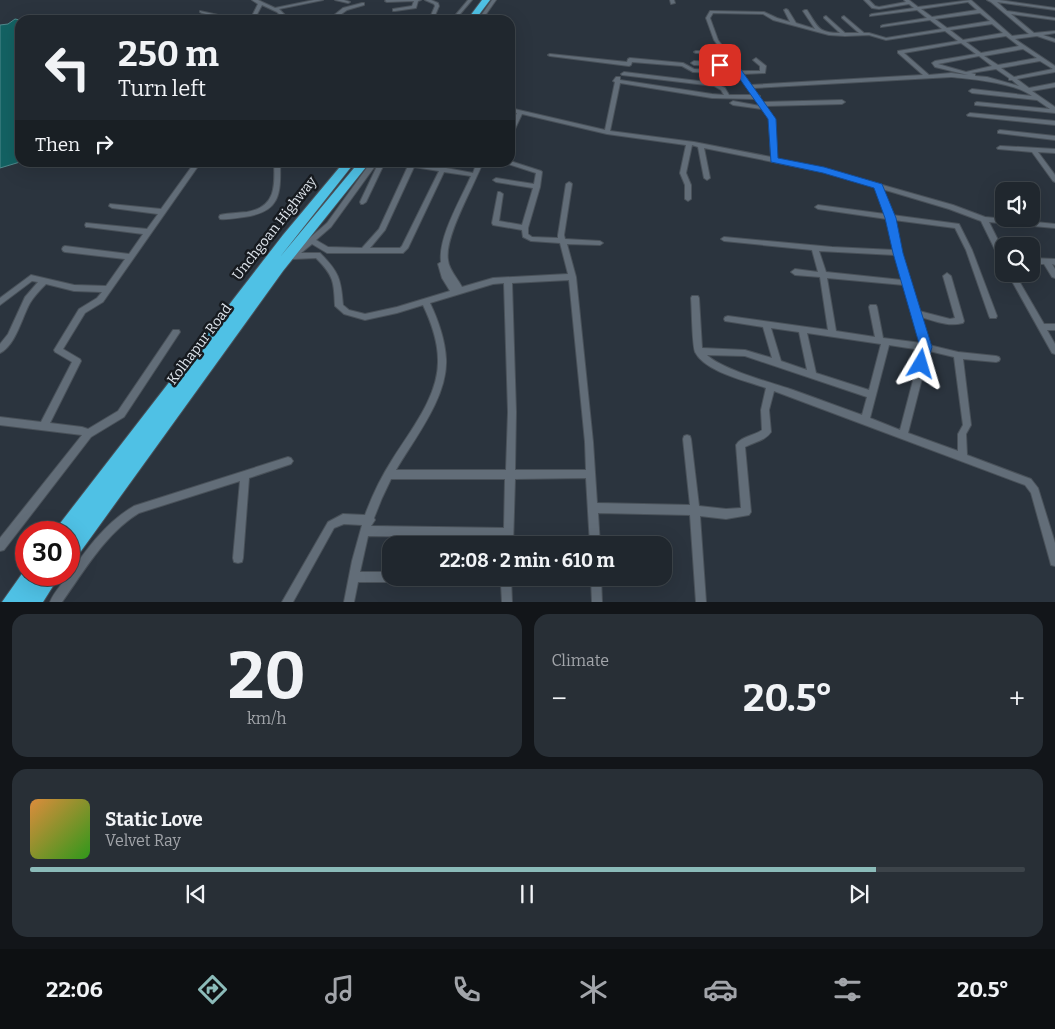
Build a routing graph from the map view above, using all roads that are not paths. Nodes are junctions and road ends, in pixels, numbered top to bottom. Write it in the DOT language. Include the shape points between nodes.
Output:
graph roads {
  1 [pos="254,0"];
  2 [pos="320,0"];
  3 [pos="337,0"];
  4 [pos="418,0"];
  5 [pos="427,0"];
  6 [pos="470,0"];
  7 [pos="478,0"];
  8 [pos="866,0"];
  9 [pos="969,0"];
  10 [pos="991,0"];
  11 [pos="387,1"];
  12 [pos="492,1"];
  13 [pos="304,2"];
  14 [pos="348,2"];
  15 [pos="908,2"];
  16 [pos="261,3"];
  17 [pos="362,4"];
  18 [pos="275,9"];
  19 [pos="917,9"];
  20 [pos="1054,9"];
  21 [pos="395,10"];
  22 [pos="786,10"];
  23 [pos="805,11"];
  24 [pos="202,12"];
  25 [pos="981,12"];
  26 [pos="1007,12"];
  27 [pos="212,15"];
  28 [pos="255,15"];
  29 [pos="283,15"];
  30 [pos="337,15"];
  31 [pos="432,15"];
  32 [pos="457,15"];
  33 [pos="467,15"];
  34 [pos="477,15"];
  35 [pos="483,15"];
  36 [pos="826,16"];
  37 [pos="872,16"];
  38 [pos="844,17"];
  39 [pos="1055,18"];
  40 [pos="932,20"];
  41 [pos="994,22"];
  42 [pos="794,24"];
  43 [pos="883,26"];
  44 [pos="948,30"];
  45 [pos="819,31"];
  46 [pos="1055,32"];
  47 [pos="862,33"];
  48 [pos="844,35"];
  49 [pos="1035,35"];
  50 [pos="1009,36"];
  51 [pos="1055,40"];
  52 [pos="962,41"];
  53 [pos="1023,47"];
  54 [pos="696,52"];
  55 [pos="725,53"];
  56 [pos="978,54"];
  57 [pos="550,55"];
  58 [pos="1040,59"];
  59 [pos="756,60"];
  60 [pos="694,63"];
  61 [pos="629,64"];
  62 [pos="706,64"];
  63 [pos="734,65"];
  64 [pos="996,68"];
  65 [pos="1055,69"];
  66 [pos="706,71"];
  67 [pos="740,73"];
  68 [pos="624,74"];
  69 [pos="961,74"];
  70 [pos="928,77"];
  71 [pos="1012,78"];
  72 [pos="616,81"];
  73 [pos="992,81"];
  74 [pos="1055,85"];
  75 [pos="751,87"];
  76 [pos="1028,90"];
  77 [pos="972,91"];
  78 [pos="999,93"];
  79 [pos="728,97"];
  80 [pos="758,97"];
  81 [pos="1038,98"];
  82 [pos="842,102"];
  83 [pos="733,104"];
  84 [pos="977,104"];
  85 [pos="764,106"];
  86 [pos="1055,111"];
  87 [pos="515,112"];
  88 [pos="520,113"];
  89 [pos="1015,113"];
  90 [pos="970,115"];
  91 [pos="1023,120"];
  92 [pos="515,123"];
  93 [pos="1055,123"];
  94 [pos="1033,129"];
  95 [pos="607,132"];
  96 [pos="1000,132"];
  97 [pos="1055,138"];
  98 [pos="689,144"];
  99 [pos="701,146"];
  100 [pos="1000,148"];
  101 [pos="1033,149"];
  102 [pos="1055,151"];
  103 [pos="774,160"];
  104 [pos="515,164"];
  105 [pos="194,167"];
  106 [pos="278,167"];
  107 [pos="346,167"];
  108 [pos="361,167"];
  109 [pos="372,167"];
  110 [pos="380,167"];
  111 [pos="411,167"];
  112 [pos="424,167"];
  113 [pos="444,167"];
  114 [pos="478,167"];
  115 [pos="442,170"];
  116 [pos="475,175"];
  117 [pos="706,178"];
  118 [pos="496,180"];
  119 [pos="1055,180"];
  120 [pos="570,184"];
  121 [pos="878,186"];
  122 [pos="537,187"];
  123 [pos="500,194"];
  124 [pos="688,199"];
  125 [pos="364,202"];
  126 [pos="112,206"];
  127 [pos="818,207"];
  128 [pos="163,212"];
  129 [pos="222,217"];
  130 [pos="890,218"];
  131 [pos="984,219"];
  132 [pos="995,220"];
  133 [pos="1040,224"];
  134 [pos="88,225"];
  135 [pos="1055,226"];
  136 [pos="525,228"];
  137 [pos="149,232"];
  138 [pos="724,239"];
  139 [pos="562,240"];
  140 [pos="995,241"];
  141 [pos="310,243"];
  142 [pos="600,243"];
  143 [pos="815,248"];
  144 [pos="65,249"];
  145 [pos="363,251"];
  146 [pos="898,253"];
  147 [pos="318,255"];
  148 [pos="294,256"];
  149 [pos="130,257"];
  150 [pos="1040,262"];
  151 [pos="1046,262"];
  152 [pos="1055,262"];
  153 [pos="278,268"];
  154 [pos="794,272"];
  155 [pos="823,275"];
  156 [pos="1055,275"];
  157 [pos="947,276"];
  158 [pos="572,277"];
  159 [pos="508,280"];
  160 [pos="44,281"];
  161 [pos="907,282"];
  162 [pos="1014,282"];
  163 [pos="108,289"];
  164 [pos="457,292"];
  165 [pos="695,298"];
  166 [pos="425,301"];
  167 [pos="0,302"];
  168 [pos="873,307"];
  169 [pos="917,313"];
  170 [pos="993,316"];
  171 [pos="728,319"];
  172 [pos="766,324"];
  173 [pos="1042,327"];
  174 [pos="1055,328"];
  175 [pos="802,329"];
  176 [pos="176,332"];
  177 [pos="833,334"];
  178 [pos="883,340"];
  179 [pos="926,347"];
  180 [pos="0,350"];
  181 [pos="699,351"];
  182 [pos="1055,352"];
  183 [pos="958,355"];
  184 [pos="996,359"];
  185 [pos="777,362"];
  186 [pos="812,374"];
  187 [pos="771,386"];
  188 [pos="872,395"];
  189 [pos="0,421"];
  190 [pos="865,421"];
  191 [pos="44,426"];
  192 [pos="88,434"];
  193 [pos="903,435"];
  194 [pos="687,439"];
  195 [pos="963,456"];
  196 [pos="288,461"];
  197 [pos="389,474"];
  198 [pos="511,474"];
  199 [pos="591,474"];
  200 [pos="245,475"];
  201 [pos="593,508"];
  202 [pos="695,510"];
  203 [pos="370,520"];
  204 [pos="72,521"];
  205 [pos="366,531"];
  206 [pos="509,532"];
  207 [pos="80,536"];
  208 [pos="509,536"];
  209 [pos="595,536"];
  210 [pos="0,546"];
  211 [pos="238,558"];
  212 [pos="1055,561"];
  213 [pos="354,577"];
  214 [pos="382,577"];
  215 [pos="24,586"];
  216 [pos="43,586"];
  217 [pos="506,586"];
  218 [pos="596,586"];
  219 [pos="12,602"];
  220 [pos="31,602"];
  221 [pos="55,602"];
  222 [pos="287,602"];
  223 [pos="349,602"];
  224 [pos="507,602"];
  225 [pos="597,602"];
  226 [pos="702,602"];
  1 -- 16 [label="street"];
  2 -- 13 [label="street"];
  3 -- 14 [label="street"];
  4 -- 11 [label="street"];
  4 -- 21 [label="street" via="410,9"];
  5 -- 31 [label="street" via="437,6"];
  6 -- 32 [label="street"];
  7 -- 33 [label="highway"];
  8 -- 15 [label="street" via="879,8"];
  9 -- 19 [label="street"];
  9 -- 25 [label="street"];
  10 -- 20 [label="street"];
  10 -- 26 [label="street"];
  12 -- 34 [label="highway"];
  12 -- 35 [label="street"];
  13 -- 18 [label="street"];
  15 -- 19 [label="street"];
  16 -- 18 [label="street"];
  16 -- 28 [label="street"];
  17 -- 30 [label="street"];
  18 -- 29 [label="street"];
  19 -- 37 [label="street"];
  19 -- 40 [label="street"];
  20 -- 39 [label="street"];
  22 -- 42 [label="street"];
  23 -- 45 [label="street"];
  24 -- 27 [label="street"];
  25 -- 40 [label="street"];
  25 -- 41 [label="street"];
  26 -- 39 [label="street"];
  26 -- 49 [label="street"];
  36 -- 48 [label="street"];
  38 -- 47 [label="street"];
  40 -- 43 [label="street"];
  40 -- 44 [label="street"];
  41 -- 44 [label="street"];
  41 -- 50 [label="street"];
  42 -- 45 [label="street"];
  42 -- 55 [label="street" via="764,13 712,12 709,15 710,26"];
  44 -- 47 [label="street" via="886,39"];
  44 -- 52 [label="street"];
  45 -- 48 [label="street"];
  46 -- 49 [label="street"];
  47 -- 48 [label="street"];
  49 -- 50 [label="street"];
  49 -- 51 [label="street"];
  50 -- 52 [label="street"];
  50 -- 53 [label="street"];
  52 -- 56 [label="street"];
  52 -- 70 [label="street" via="900,52"];
  53 -- 56 [label="street"];
  53 -- 58 [label="street"];
  54 -- 55 [label="street"];
  55 -- 63 [label="street"];
  56 -- 64 [label="street"];
  56 -- 69 [label="street" via="935,63"];
  57 -- 61 [label="street"];
  58 -- 64 [label="street"];
  58 -- 65 [label="street"];
  59 -- 67 [label="street" via="763,66 763,72"];
  60 -- 62 [label="street"];
  61 -- 66 [label="street" via="630,60 683,65"];
  61 -- 68 [label="street"];
  62 -- 63 [label="street"];
  62 -- 66 [label="street"];
  63 -- 67 [label="street"];
  64 -- 69 [label="street"];
  64 -- 71 [label="street"];
  65 -- 71 [label="street"];
  66 -- 67 [label="street"];
  67 -- 75 [label="street"];
  68 -- 72 [label="street"];
  68 -- 79 [label="street" via="720,87"];
  69 -- 70 [label="street"];
  69 -- 73 [label="street"];
  70 -- 75 [label="street"];
  71 -- 73 [label="street"];
  71 -- 76 [label="street"];
  72 -- 79 [label="street"];
  72 -- 95 [label="street"];
  73 -- 76 [label="street"];
  73 -- 78 [label="street"];
  74 -- 76 [label="street"];
  75 -- 80 [label="street"];
  76 -- 81 [label="street"];
  77 -- 78 [label="street"];
  78 -- 81 [label="street"];
  79 -- 80 [label="street"];
  80 -- 85 [label="street"];
  81 -- 86 [label="street"];
  82 -- 85 [label="street"];
  83 -- 85 [label="street"];
  84 -- 86 [label="street"];
  85 -- 103 [label="street" via="772,119"];
  87 -- 88 [label="street"];
  88 -- 92 [label="street"];
  88 -- 95 [label="street"];
  89 -- 91 [label="street"];
  90 -- 91 [label="street"];
  91 -- 93 [label="street"];
  91 -- 94 [label="street"];
  95 -- 98 [label="street"];
  96 -- 97 [label="street"];
  98 -- 99 [label="street"];
  98 -- 124 [label="street" via="684,174"];
  99 -- 103 [label="street"];
  99 -- 117 [label="street"];
  100 -- 101 [label="street"];
  101 -- 102 [label="street"];
  101 -- 119 [label="street"];
  103 -- 121 [label="street"];
  104 -- 122 [label="street" via="537,170 540,175"];
  105 -- 128 [label="street"];
  106 -- 129 [label="street" via="279,181 268,209"];
  107 -- 204 [label="highway, Unchgoan Highway" via="287,238"];
  108 -- 153 [label="highway, Kolhapur Road"];
  109 -- 141 [label="street" via="341,210"];
  110 -- 125 [label="street"];
  111 -- 145 [label="street" via="382,230"];
  112 -- 115 [label="street"];
  113 -- 115 [label="street"];
  114 -- 116 [label="street"];
  115 -- 116 [label="street"];
  115 -- 145 [label="street" via="404,250"];
  116 -- 164 [label="street" via="446,242 442,268"];
  118 -- 122 [label="street"];
  120 -- 139 [label="street"];
  121 -- 130 [label="street"];
  121 -- 131 [label="street"];
  122 -- 136 [label="street"];
  123 -- 136 [label="street" via="495,223"];
  126 -- 128 [label="street"];
  127 -- 130 [label="street"];
  128 -- 137 [label="street"];
  130 -- 146 [label="street"];
  130 -- 170 [label="street" via="958,228"];
  131 -- 132 [label="street"];
  131 -- 140 [label="street"];
  133 -- 135 [label="street"];
  134 -- 137 [label="street"];
  136 -- 139 [label="street" via="528,238"];
  137 -- 149 [label="street"];
  138 -- 143 [label="street"];
  139 -- 142 [label="street"];
  139 -- 158 [label="street"];
  141 -- 145 [label="street" via="327,250"];
  141 -- 147 [label="street"];
  141 -- 148 [label="street"];
  143 -- 146 [label="street"];
  143 -- 155 [label="street"];
  144 -- 149 [label="street"];
  146 -- 161 [label="street"];
  147 -- 148 [label="street"];
  147 -- 166 [label="street" via="332,268 338,280 339,306 347,312 365,316"];
  148 -- 153 [label="street"];
  149 -- 163 [label="street"];
  150 -- 151 [label="street"];
  151 -- 152 [label="street"];
  151 -- 156 [label="street"];
  153 -- 207 [label="highway, Kolhapur Road"];
  154 -- 155 [label="street"];
  155 -- 161 [label="street"];
  155 -- 177 [label="street"];
  157 -- 169 [label="street" via="960,321 950,322"];
  158 -- 159 [label="street"];
  158 -- 199 [label="street"];
  159 -- 164 [label="street"];
  159 -- 198 [label="street"];
  160 -- 163 [label="street" via="74,288"];
  160 -- 167 [label="street" via="30,278"];
  160 -- 180 [label="street" via="23,306"];
  161 -- 169 [label="street"];
  162 -- 173 [label="street"];
  163 -- 191 [label="street" via="100,300 82,311 58,350 77,361"];
  164 -- 166 [label="street"];
  165 -- 181 [label="street"];
  166 -- 197 [label="street" via="433,319 442,365 436,394"];
  168 -- 178 [label="street"];
  169 -- 179 [label="street"];
  171 -- 172 [label="street"];
  172 -- 175 [label="street"];
  172 -- 185 [label="street"];
  173 -- 174 [label="street"];
  173 -- 182 [label="street"];
  175 -- 177 [label="street"];
  175 -- 186 [label="street"];
  176 -- 192 [label="street" via="121,414"];
  177 -- 178 [label="street"];
  178 -- 179 [label="street"];
  178 -- 188 [label="street"];
  179 -- 183 [label="street"];
  179 -- 193 [label="street"];
  181 -- 185 [label="street" via="745,353"];
  181 -- 187 [label="street" via="709,362 725,370"];
  183 -- 184 [label="street"];
  183 -- 195 [label="street" via="967,425 962,434"];
  185 -- 186 [label="street"];
  186 -- 188 [label="street"];
  187 -- 190 [label="street"];
  187 -- 202 [label="street" via="765,410 767,432 759,439 744,441 740,445 746,512 726,514"];
  188 -- 190 [label="street"];
  189 -- 191 [label="street"];
  190 -- 193 [label="street"];
  191 -- 192 [label="street"];
  192 -- 210 [label="street"];
  193 -- 195 [label="street"];
  194 -- 202 [label="street"];
  195 -- 212 [label="street" via="1022,478 1032,486"];
  196 -- 200 [label="street"];
  197 -- 198 [label="street"];
  197 -- 203 [label="street"];
  198 -- 199 [label="street"];
  198 -- 206 [label="street"];
  199 -- 201 [label="street"];
  200 -- 211 [label="street"];
  200 -- 221 [label="street" via="137,508 124,515"];
  201 -- 202 [label="street"];
  201 -- 209 [label="street"];
  202 -- 226 [label="street"];
  203 -- 205 [label="street"];
  203 -- 222 [label="street" via="343,519 331,525"];
  205 -- 206 [label="street"];
  205 -- 213 [label="street"];
  206 -- 208 [label="street"];
  213 -- 214 [label="street"];
  213 -- 223 [label="street"];
  215 -- 219 [label="highway"];
  216 -- 220 [label="highway"];
  217 -- 224 [label="street"];
  218 -- 225 [label="street"];
}
